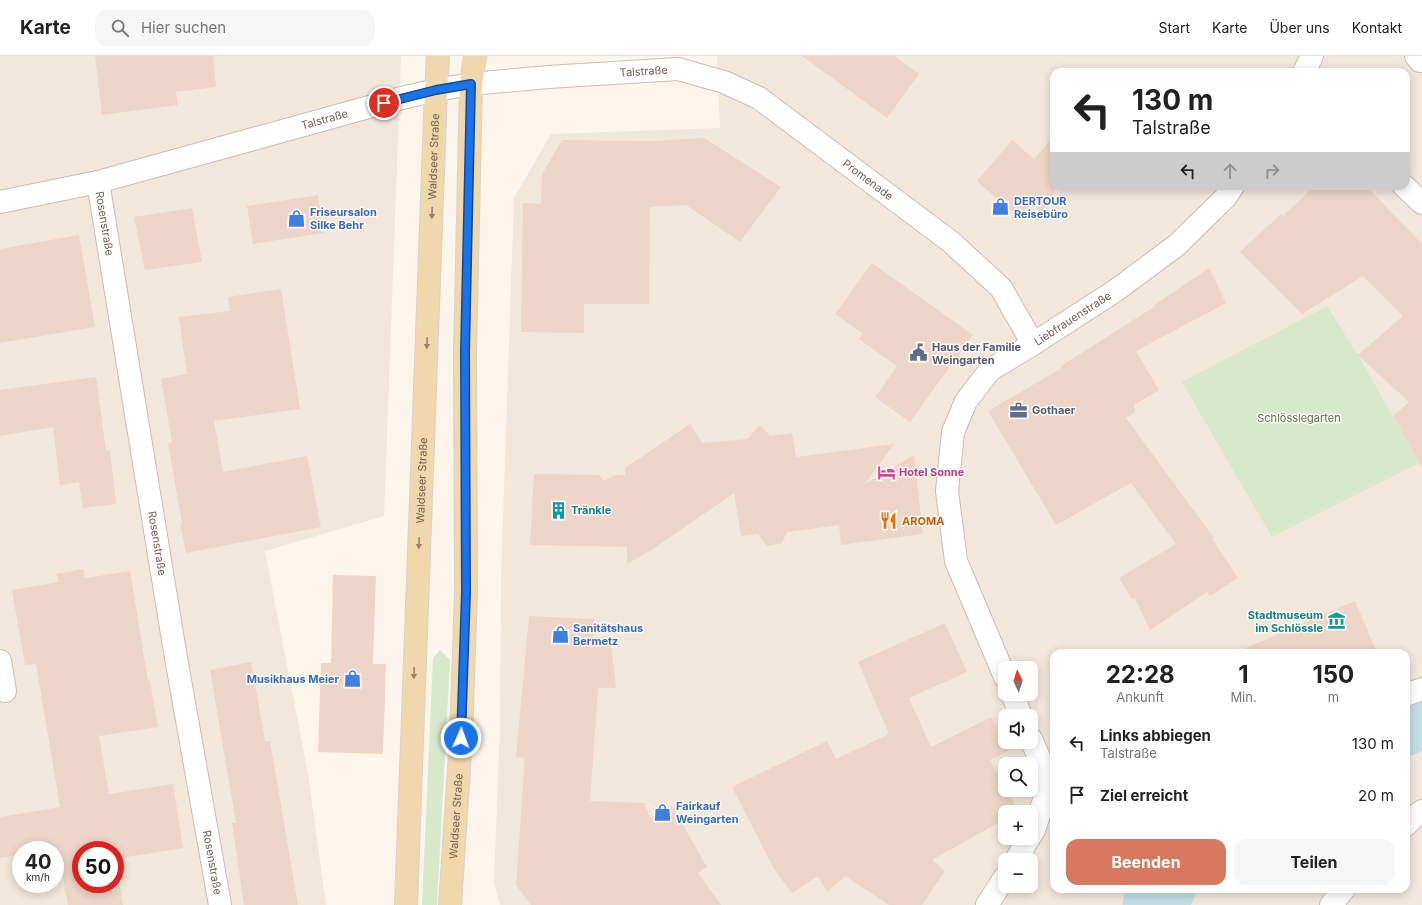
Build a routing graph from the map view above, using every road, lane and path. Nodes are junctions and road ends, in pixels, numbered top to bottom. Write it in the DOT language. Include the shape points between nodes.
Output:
graph roads {
  1 [pos="438,56"];
  2 [pos="475,56"];
  3 [pos="1312,56"];
  4 [pos="1416,56"];
  5 [pos="1422,61"];
  6 [pos="674,62"];
  7 [pos="1306,68"];
  8 [pos="471,84"];
  9 [pos="436,90"];
  10 [pos="98,182"];
  11 [pos="1230,190"];
  12 [pos="1408,190"];
  13 [pos="0,202"];
  14 [pos="1422,203"];
  15 [pos="1033,344"];
  16 [pos="998,661"];
  17 [pos="0,662"];
  18 [pos="1422,689"];
  19 [pos="4,691"];
  20 [pos="1410,694"];
  21 [pos="1035,749"];
  22 [pos="1050,791"];
  23 [pos="1422,812"];
  24 [pos="1038,820"];
  25 [pos="1410,821"];
  26 [pos="998,888"];
  27 [pos="1341,893"];
  28 [pos="220,905"];
  29 [pos="406,905"];
  30 [pos="450,905"];
  31 [pos="987,905"];
  32 [pos="1331,905"];
  1 -- 9 [label="main road, Waldseer Straße"];
  2 -- 8 [label="main road, Waldseer Straße"];
  3 -- 7 [label="street"];
  4 -- 5 [label="street"];
  6 -- 8 [label="street, Talstraße"];
  6 -- 15 [label="street, Promenade" via="759,98 951,242 1001,288"];
  8 -- 9 [label="street, Talstraße"];
  8 -- 30 [label="main road, Waldseer Straße" via="465,351 466,592 461,738"];
  9 -- 10 [label="street, Talstraße"];
  9 -- 29 [label="main road, Waldseer Straße, one-way"];
  10 -- 13 [label="street, Talstraße"];
  10 -- 28 [label="street, Rosenstraße" via="176,658"];
  11 -- 15 [label="street, Liebfrauenstraße" via="1177,245 1115,291"];
  12 -- 14 [label="street"];
  15 -- 16 [label="street, Liebfrauenstraße" via="990,370 966,401 953,432 947,491 956,561"];
  17 -- 19 [label="street"];
  18 -- 20 [label="street"];
  21 -- 22 [label="street"];
  22 -- 24 [label="street"];
  23 -- 25 [label="street"];
  26 -- 31 [label="street"];
  27 -- 32 [label="street"];
}
